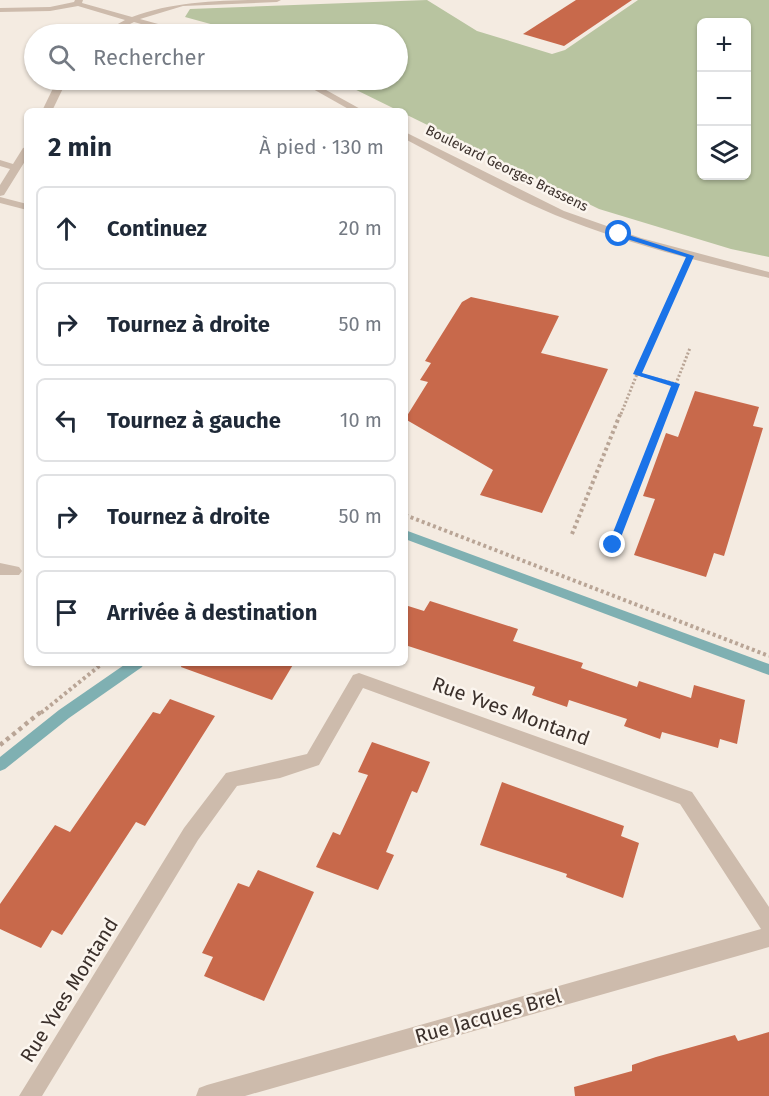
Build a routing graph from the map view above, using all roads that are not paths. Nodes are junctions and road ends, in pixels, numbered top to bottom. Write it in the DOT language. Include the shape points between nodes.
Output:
graph roads {
  1 [pos="261,0"];
  2 [pos="277,0"];
  3 [pos="79,2"];
  4 [pos="0,10"];
  5 [pos="131,20"];
  6 [pos="123,24"];
  7 [pos="146,24"];
  8 [pos="57,90"];
  9 [pos="320,90"];
  10 [pos="48,108"];
  11 [pos="353,108"];
  12 [pos="408,136"];
  13 [pos="24,155"];
  14 [pos="0,163"];
  15 [pos="16,168"];
  16 [pos="0,193"];
  17 [pos="0,200"];
  18 [pos="24,206"];
  19 [pos="769,275"];
  20 [pos="769,924"];
  21 [pos="769,937"];
  22 [pos="30,1096"];
  23 [pos="207,1096"];
  1 -- 2 [label="street"];
  1 -- 5 [label="street" via="183,4"];
  3 -- 4 [label="street" via="50,9"];
  3 -- 5 [label="street"];
  5 -- 6 [label="street"];
  5 -- 7 [label="street"];
  8 -- 10 [label="street"];
  9 -- 11 [label="street"];
  12 -- 19 [label="street, Boulevard Georges Brassens" via="559,212 690,256"];
  13 -- 15 [label="street"];
  14 -- 15 [label="street"];
  15 -- 16 [label="street"];
  17 -- 18 [label="street"];
  20 -- 22 [label="street, Rue Yves Montand" via="686,798 359,680 313,760 232,779 191,834"];
  21 -- 23 [label="street, Rue Jacques Brel"];
}
